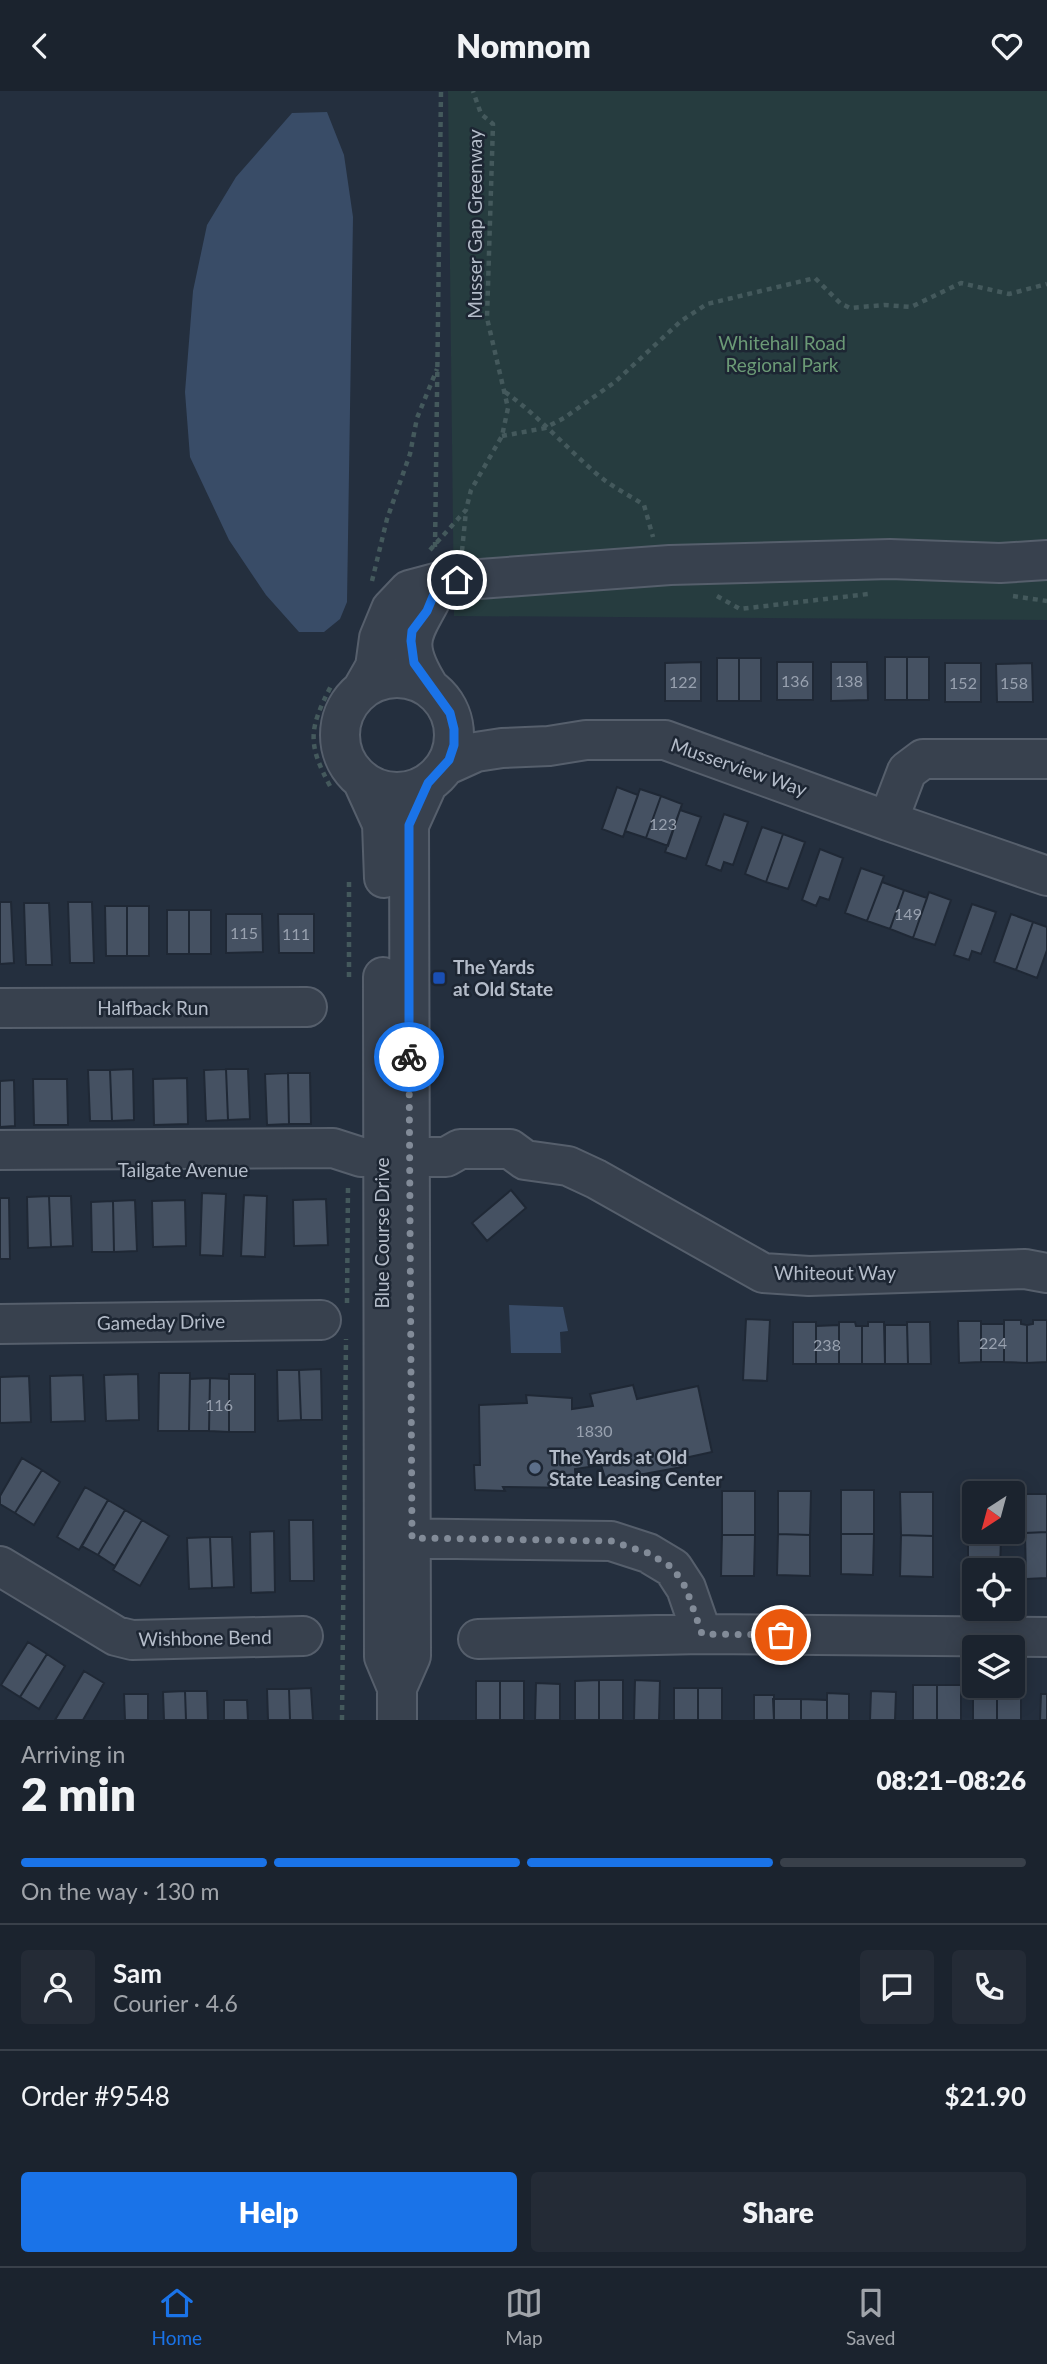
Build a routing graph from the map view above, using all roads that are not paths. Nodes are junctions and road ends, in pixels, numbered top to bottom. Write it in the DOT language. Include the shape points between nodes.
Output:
graph roads {
  1 [pos="1047,560"];
  2 [pos="451,572"];
  3 [pos="363,688"];
  4 [pos="438,697"];
  5 [pos="586,740"];
  6 [pos="1047,759"];
  7 [pos="436,774"];
  8 [pos="362,780"];
  9 [pos="888,821"];
  10 [pos="1047,876"];
  11 [pos="307,1007"];
  12 [pos="0,1008"];
  13 [pos="0,1150"];
  14 [pos="389,1162"];
  15 [pos="0,1172"];
  16 [pos="1047,1273"];
  17 [pos="338,1323"];
  18 [pos="0,1324"];
  19 [pos="397,1538"];
  20 [pos="0,1566"];
  21 [pos="702,1634"];
  22 [pos="303,1636"];
  23 [pos="1047,1637"];
  24 [pos="478,1639"];
  25 [pos="397,1704"];
  1 -- 2 [label="street" via="890,559"];
  2 -- 3 [label="street, Blue Course Drive" via="409,590 391,609"];
  2 -- 4 [label="street, Blue Course Drive" via="412,631 414,663"];
  3 -- 4 [label="street" via="396,678"];
  3 -- 8 [label="street, Blue Course Drive" via="343,716 340,734 346,759"];
  4 -- 5 [label="street, Musserview Way" via="479,722 552,727"];
  4 -- 7 [label="street, Blue Course Drive" via="454,729 454,745"];
  5 -- 7 [label="street, Musserview Way" via="476,752"];
  5 -- 9 [label="street, Musserview Way" via="665,740"];
  6 -- 9 [label="street" via="923,759 907,771"];
  7 -- 8 [label="street" via="412,790 395,792"];
  7 -- 14 [label="street, Blue Course Drive" via="409,825"];
  8 -- 14 [label="street, Blue Course Drive" via="382,824 384,852"];
  9 -- 10 [label="street, Musserview Way"];
  11 -- 12 [label="street, Halfback Run"];
  13 -- 14 [label="street, Tailgate Avenue" via="334,1148"];
  14 -- 15 [label="street, Tailgate Avenue" via="331,1170"];
  14 -- 16 [label="street, Whiteout Way" via="460,1149 510,1149 524,1160 568,1166 763,1273 809,1276 1025,1269"];
  14 -- 19 [label="street, Blue Course Drive"];
  17 -- 18 [label="street, Gameday Drive"];
  19 -- 21 [label="street" via="611,1541 648,1553 673,1568 686,1588"];
  19 -- 25 [label="street, Blue Course Drive" via="411,1656"];
  20 -- 22 [label="street, Wishbone Bend" via="116,1636 132,1640"];
  21 -- 23 [label="street"];
  21 -- 24 [label="street"];
}
